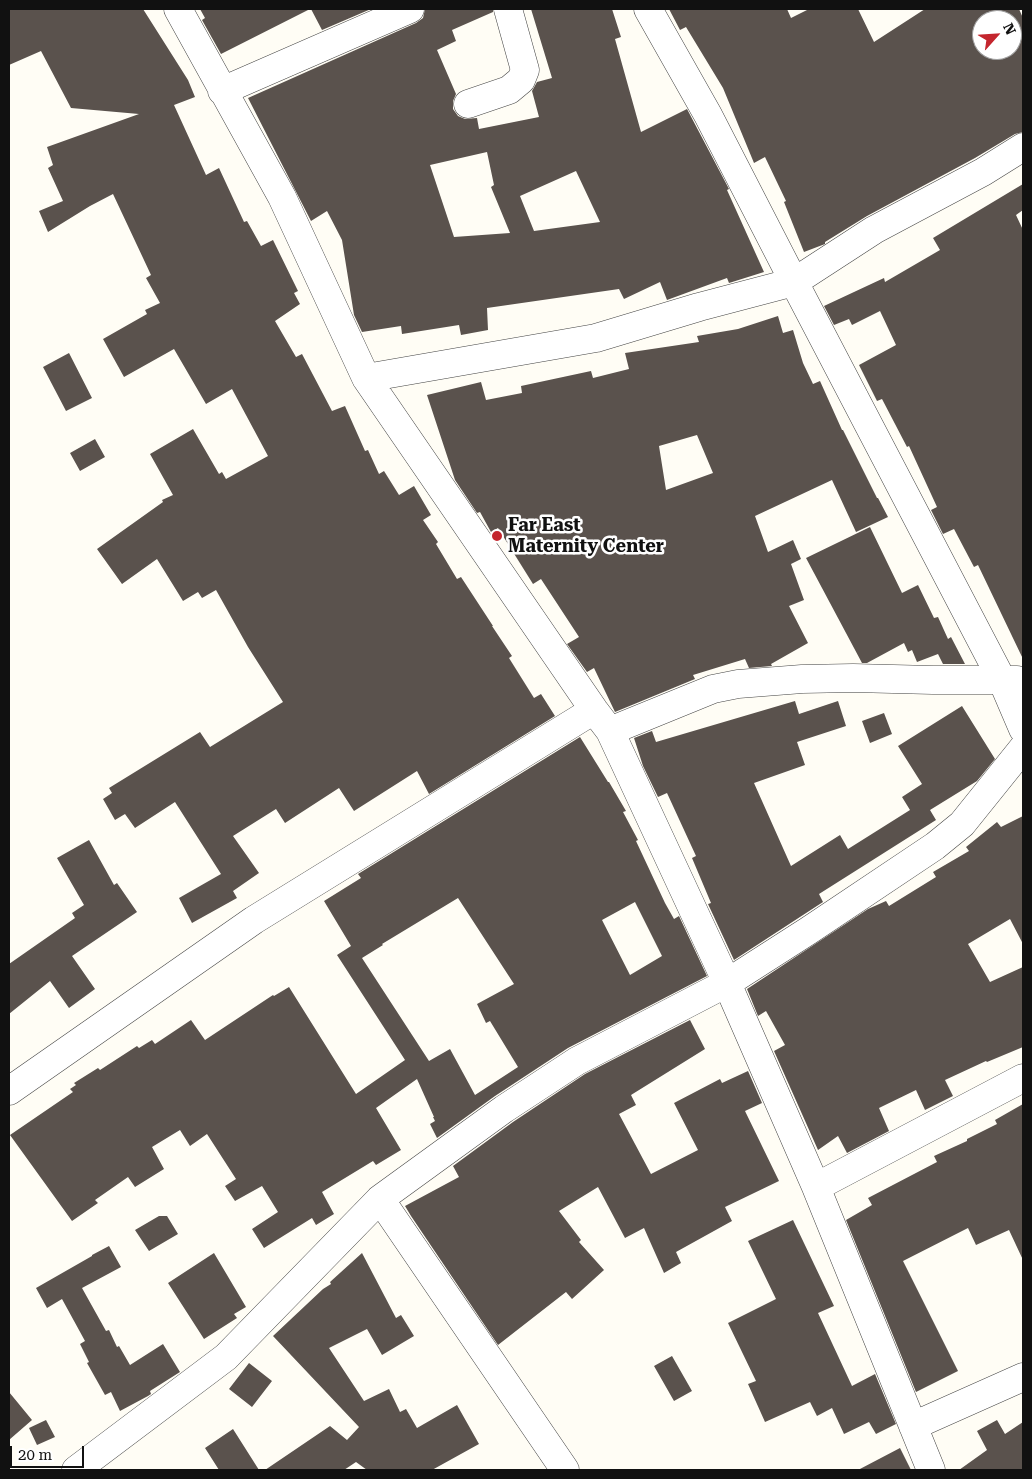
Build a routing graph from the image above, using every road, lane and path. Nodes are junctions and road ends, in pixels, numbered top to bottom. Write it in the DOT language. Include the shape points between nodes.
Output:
graph roads {
  1 [pos="178,9"];
  2 [pos="410,9"];
  3 [pos="508,9"];
  4 [pos="648,9"];
  5 [pos="222,91"];
  6 [pos="468,104"];
  7 [pos="1023,147"];
  8 [pos="794,282"];
  9 [pos="366,378"];
  10 [pos="1013,680"];
  11 [pos="594,710"];
  12 [pos="1023,729"];
  13 [pos="610,731"];
  14 [pos="1023,748"];
  15 [pos="727,983"];
  16 [pos="1023,1078"];
  17 [pos="9,1091"];
  18 [pos="816,1187"];
  19 [pos="380,1199"];
  20 [pos="1023,1377"];
  21 [pos="913,1426"];
  22 [pos="76,1470"];
  23 [pos="566,1470"];
  24 [pos="931,1470"];
  1 -- 5 [label="street"];
  2 -- 5 [label="street"];
  3 -- 6 [label="street" via="525,70 521,80 509,90"];
  4 -- 8 [label="street" via="708,115"];
  5 -- 9 [label="street" via="282,197"];
  7 -- 8 [label="street" via="874,230"];
  8 -- 9 [label="street" via="596,338"];
  8 -- 10 [label="street"];
  9 -- 11 [label="street"];
  10 -- 12 [label="street"];
  10 -- 13 [label="street" via="810,678 738,684 713,689"];
  11 -- 13 [label="street"];
  11 -- 17 [label="street" via="254,920"];
  13 -- 15 [label="street"];
  14 -- 15 [label="street" via="962,824 935,846"];
  15 -- 18 [label="street"];
  15 -- 19 [label="street" via="577,1061 504,1109"];
  16 -- 18 [label="street"];
  18 -- 21 [label="street"];
  19 -- 22 [label="street" via="226,1357"];
  19 -- 23 [label="street"];
  20 -- 21 [label="street"];
  21 -- 24 [label="street"];
}
